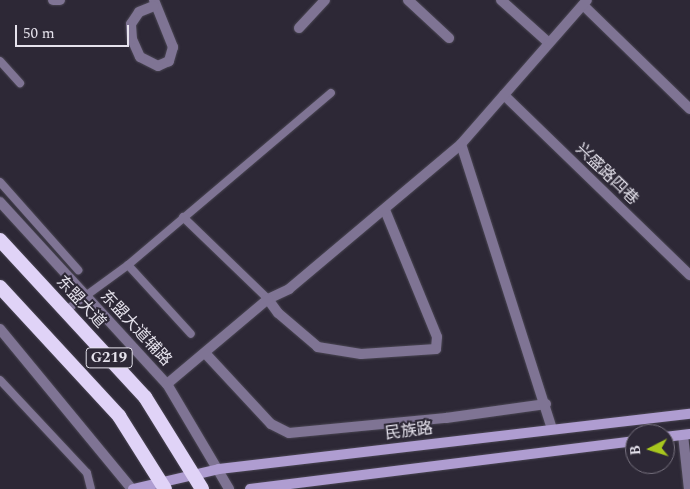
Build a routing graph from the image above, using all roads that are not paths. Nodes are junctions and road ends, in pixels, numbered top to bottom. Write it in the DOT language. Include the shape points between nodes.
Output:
graph roads {
  1 [pos="53,0"];
  2 [pos="60,0"];
  3 [pos="325,0"];
  4 [pos="408,0"];
  5 [pos="501,0"];
  6 [pos="585,2"];
  7 [pos="154,3"];
  8 [pos="299,28"];
  9 [pos="449,38"];
  10 [pos="549,43"];
  11 [pos="0,61"];
  12 [pos="20,83"];
  13 [pos="331,94"];
  14 [pos="504,95"];
  15 [pos="690,109"];
  16 [pos="461,144"];
  17 [pos="0,182"];
  18 [pos="0,202"];
  19 [pos="385,210"];
  20 [pos="184,217"];
  21 [pos="0,240"];
  22 [pos="128,265"];
  23 [pos="78,270"];
  24 [pos="690,275"];
  25 [pos="0,287"];
  26 [pos="85,295"];
  27 [pos="268,299"];
  28 [pos="65,311"];
  29 [pos="0,328"];
  30 [pos="191,334"];
  31 [pos="205,353"];
  32 [pos="0,380"];
  33 [pos="167,384"];
  34 [pos="546,404"];
  35 [pos="690,414"];
  36 [pos="552,430"];
  37 [pos="686,434"];
  38 [pos="625,442"];
  39 [pos="219,469"];
  40 [pos="193,474"];
  41 [pos="164,485"];
  42 [pos="91,489"];
  43 [pos="133,489"];
  44 [pos="202,489"];
  45 [pos="229,489"];
  46 [pos="250,489"];
  47 [pos="689,489"];
  1 -- 2 [label="street"];
  3 -- 8 [label="street"];
  4 -- 9 [label="street"];
  5 -- 10 [label="street"];
  6 -- 10 [label="street"];
  6 -- 15 [label="street"];
  7 -- 7 [label="street" via="139,12 131,24 132,39 140,57 158,66 169,61 173,47 171,36"];
  10 -- 14 [label="street"];
  11 -- 12 [label="lane"];
  13 -- 20 [label="lane"];
  14 -- 16 [label="street"];
  14 -- 24 [label="street, 兴盛路四巷"];
  16 -- 19 [label="street"];
  16 -- 34 [label="street"];
  17 -- 23 [label="lane"];
  18 -- 26 [label="street, 东盟大道辅路"];
  19 -- 27 [label="street" via="289,289"];
  19 -- 27 [label="street" via="437,337 436,349 361,354 324,349 278,313"];
  20 -- 22 [label="lane"];
  20 -- 27 [label="lane"];
  21 -- 28 [label="highway, 东盟大道 / G219"];
  22 -- 26 [label="lane"];
  22 -- 30 [label="lane"];
  25 -- 41 [label="highway, G219" via="119,416"];
  26 -- 28 [label="lane"];
  26 -- 33 [label="street, 东盟大道辅路"];
  27 -- 31 [label="street"];
  28 -- 40 [label="highway, 东盟大道 / G219" via="145,397"];
  29 -- 43 [label="street"];
  31 -- 33 [label="street"];
  31 -- 34 [label="street" via="271,424 289,433 446,418"];
  32 -- 42 [label="lane" via="87,473"];
  33 -- 39 [label="street, 东盟大道辅路"];
  34 -- 36 [label="street"];
  35 -- 36 [label="main road, 民族路"];
  36 -- 39 [label="main road, 民族路"];
  37 -- 47 [label="street"];
  38 -- 46 [label="main road"];
  39 -- 40 [label="main road, 民族路"];
  39 -- 45 [label="street, 东盟大道辅路"];
  40 -- 41 [label="main road, 民族路"];
  40 -- 44 [label="highway, 东盟大道 / G219"];
  41 -- 43 [label="main road, 民族路"];
}
